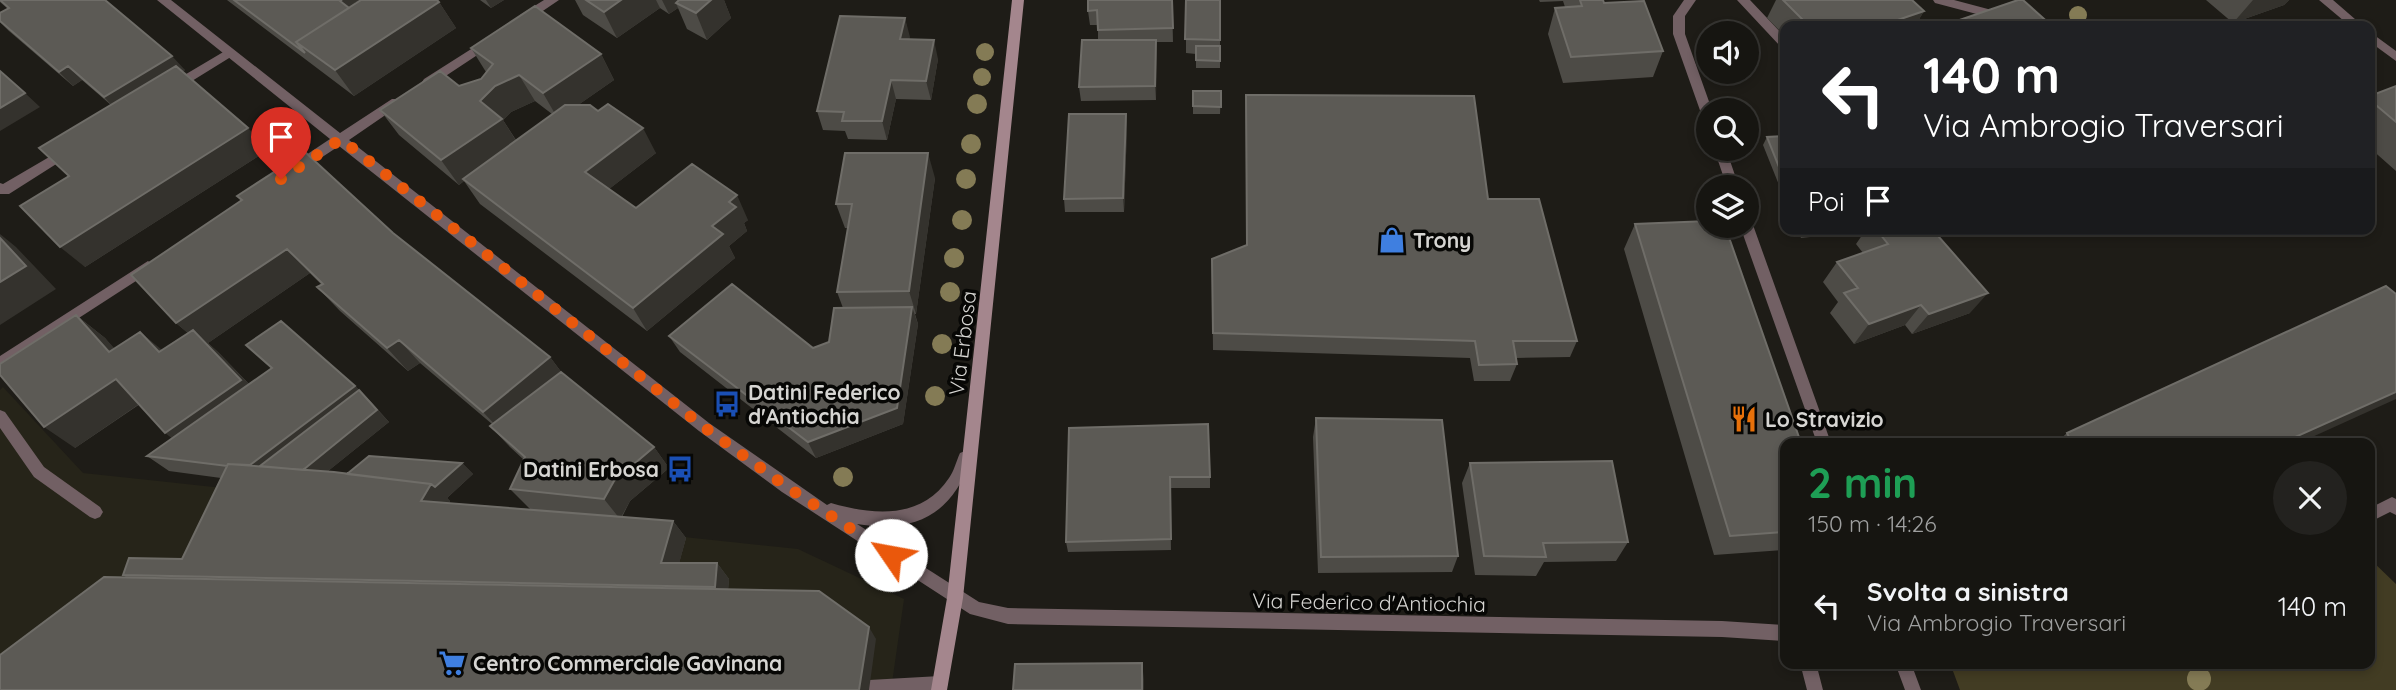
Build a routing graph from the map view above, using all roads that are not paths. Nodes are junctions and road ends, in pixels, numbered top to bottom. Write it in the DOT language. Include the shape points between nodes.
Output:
graph roads {
  1 [pos="163,0"];
  2 [pos="553,0"];
  3 [pos="1017,0"];
  4 [pos="1690,0"];
  5 [pos="1743,0"];
  6 [pos="1939,0"];
  7 [pos="2325,0"];
  8 [pos="2018,21"];
  9 [pos="2351,21"];
  10 [pos="518,23"];
  11 [pos="495,37"];
  12 [pos="1780,39"];
  13 [pos="2375,40"];
  14 [pos="230,52"];
  15 [pos="2396,57"];
  16 [pos="162,93"];
  17 [pos="1702,98"];
  18 [pos="341,139"];
  19 [pos="83,142"];
  20 [pos="281,179"];
  21 [pos="0,188"];
  22 [pos="1751,238"];
  23 [pos="164,256"];
  24 [pos="0,362"];
  25 [pos="0,416"];
  26 [pos="973,424"];
  27 [pos="1822,438"];
  28 [pos="810,503"];
  29 [pos="2396,508"];
  30 [pos="95,512"];
  31 [pos="2375,513"];
  32 [pos="956,597"];
  33 [pos="1780,633"];
  34 [pos="1810,669"];
  35 [pos="1905,669"];
  36 [pos="940,687"];
  37 [pos="869,688"];
  38 [pos="1815,690"];
  39 [pos="1913,690"];
  1 -- 14 [label="street"];
  2 -- 10 [label="street"];
  3 -- 26 [label="main road, Via Erbosa"];
  4 -- 17 [label="street" via="1679,16 1679,34"];
  5 -- 12 [label="street"];
  6 -- 8 [label="street"];
  7 -- 9 [label="street"];
  11 -- 18 [label="street"];
  13 -- 15 [label="street"];
  14 -- 16 [label="street"];
  14 -- 18 [label="street"];
  18 -- 20 [label="street"];
  18 -- 28 [label="street" via="704,427"];
  19 -- 21 [label="street" via="4,190"];
  22 -- 27 [label="street"];
  23 -- 24 [label="street"];
  25 -- 30 [label="street" via="39,472"];
  26 -- 28 [label="street" via="954,488 925,510 872,519"];
  26 -- 32 [label="main road, Via Erbosa"];
  28 -- 32 [label="street, Via Federico d'Antiochia"];
  29 -- 31 [label="street" via="2392,505"];
  32 -- 33 [label="street, Via Federico d'Antiochia" via="976,609 1008,616"];
  32 -- 36 [label="main road, Via Erbosa"];
  34 -- 38 [label="street"];
  35 -- 39 [label="street"];
  36 -- 37 [label="street"];
}
